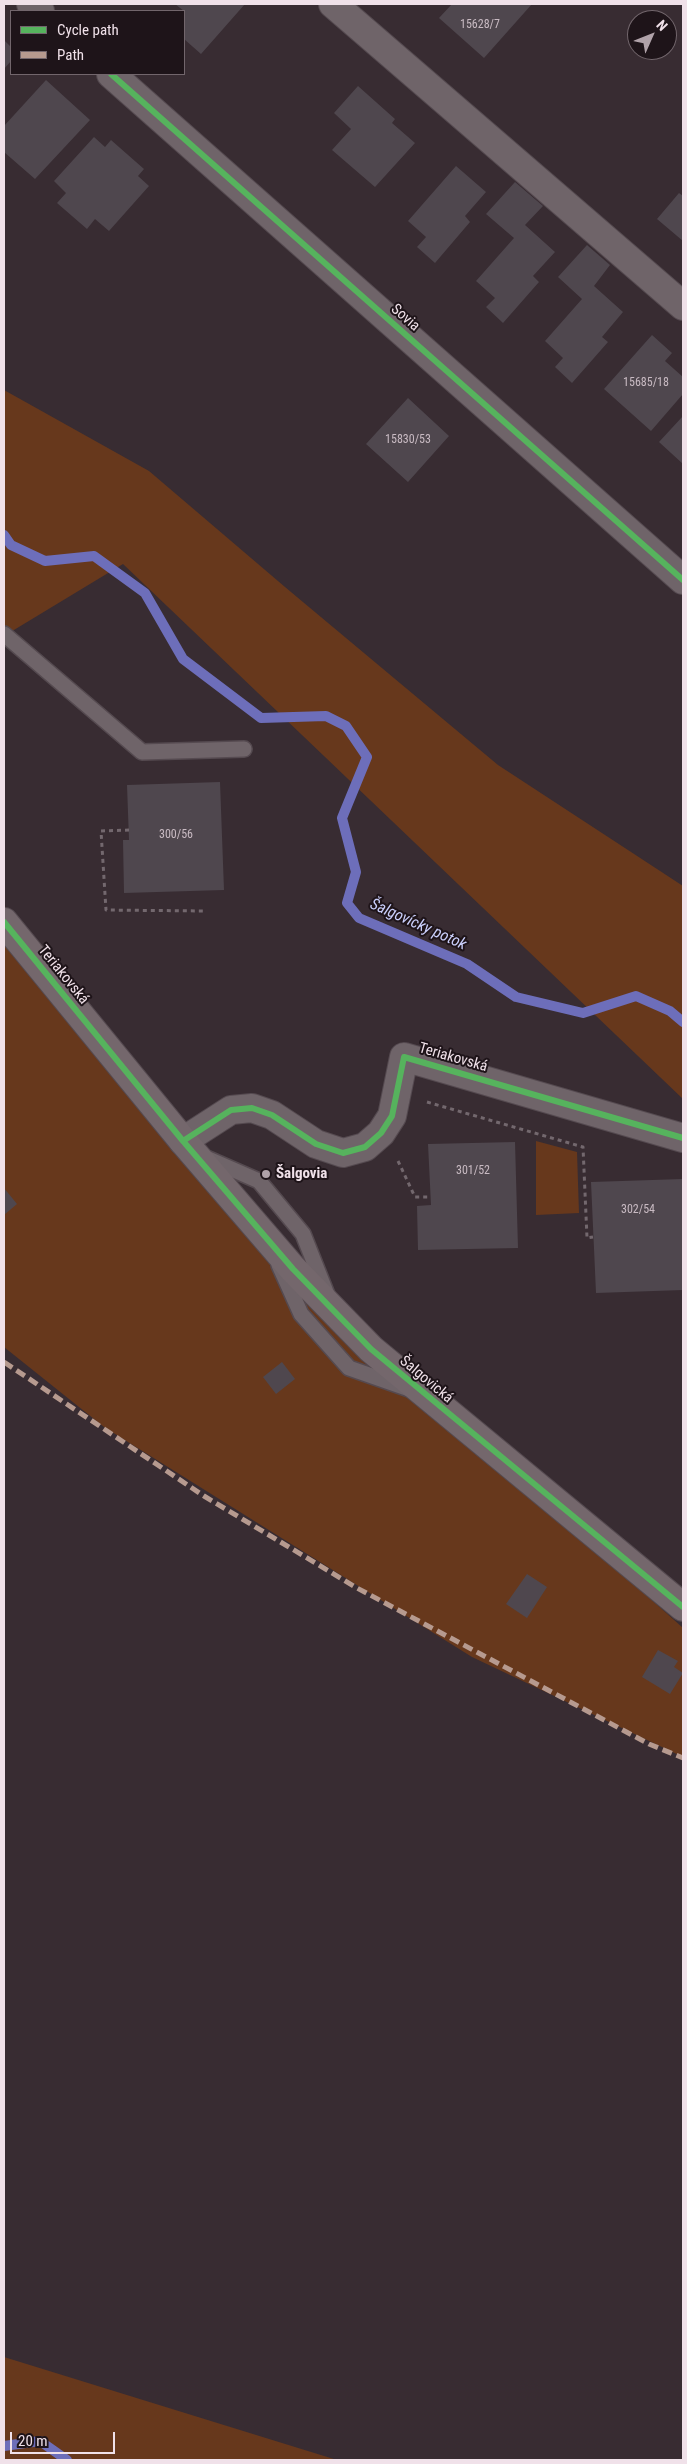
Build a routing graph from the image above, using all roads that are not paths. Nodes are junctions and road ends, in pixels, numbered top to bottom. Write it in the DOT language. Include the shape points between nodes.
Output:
graph roads {
  1 [pos="333,4"];
  2 [pos="111,75"];
  3 [pos="683,306"];
  4 [pos="683,580"];
  5 [pos="4,634"];
  6 [pos="244,749"];
  7 [pos="4,922"];
  8 [pos="683,1138"];
  9 [pos="188,1146"];
  10 [pos="267,1238"];
  11 [pos="335,1312"];
  12 [pos="425,1395"];
  13 [pos="683,1607"];
  1 -- 3 [label="street"];
  2 -- 4 [label="street, Sovia"];
  5 -- 6 [label="lane" via="142,752"];
  7 -- 9 [label="street, Teriakovská"];
  8 -- 9 [label="street, Teriakovská" via="404,1057 392,1116 381,1133 365,1148 343,1152 316,1144 272,1114 252,1108 231,1110"];
  9 -- 10 [label="street, Šalgovická"];
  9 -- 11 [label="lane" via="259,1181 303,1234"];
  10 -- 11 [label="street, Šalgovická" via="293,1270"];
  10 -- 12 [label="lane" via="302,1314 349,1368"];
  11 -- 12 [label="street, Šalgovická" via="371,1349"];
  12 -- 13 [label="street, Šalgovická"];
}
